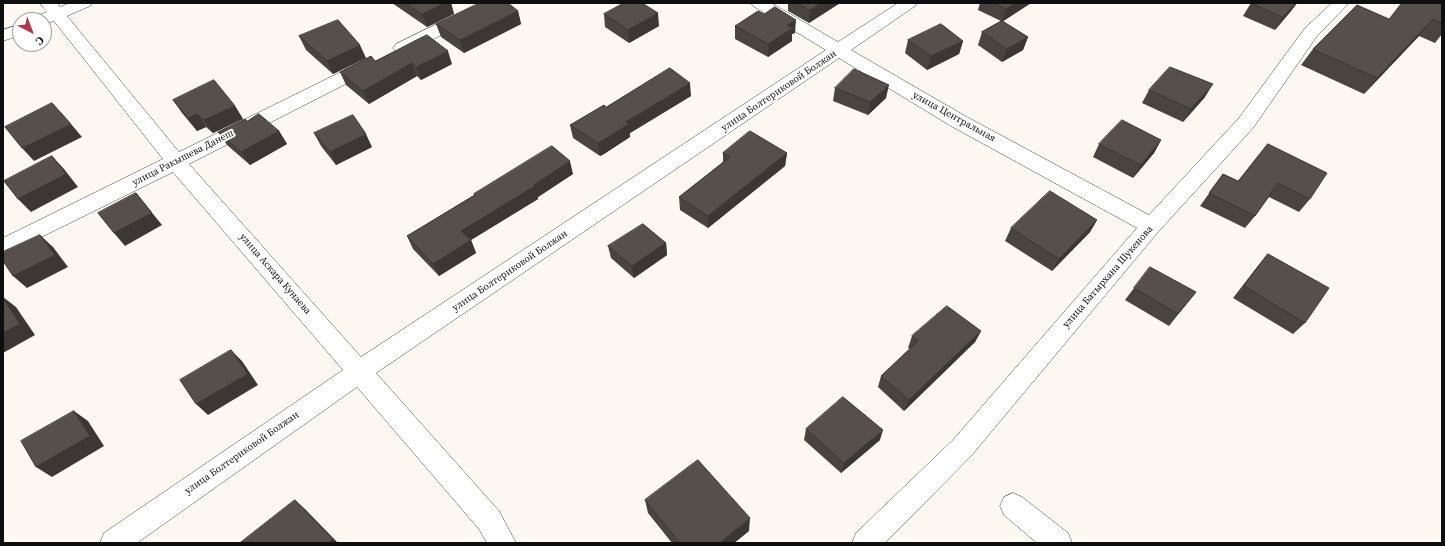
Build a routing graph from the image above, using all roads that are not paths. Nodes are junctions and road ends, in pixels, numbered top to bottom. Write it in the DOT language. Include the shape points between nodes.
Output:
graph roads {
  1 [pos="84,3"];
  2 [pos="492,3"];
  3 [pos="759,3"];
  4 [pos="909,3"];
  5 [pos="1340,3"];
  6 [pos="49,12"];
  7 [pos="52,16"];
  8 [pos="838,51"];
  9 [pos="176,162"];
  10 [pos="1152,226"];
  11 [pos="3,248"];
  12 [pos="360,371"];
  13 [pos="1012,506"];
  14 [pos="114,543"];
  15 [pos="502,543"];
  16 [pos="866,543"];
  17 [pos="1058,543"];
  1 -- 6 [label="street"];
  2 -- 9 [label="street, улица Ракышева Данеш"];
  3 -- 8 [label="street, улица Центральная"];
  4 -- 8 [label="street, улица Болтериковой Болжан"];
  5 -- 10 [label="street, улица Батырхана Шукенова" via="1311,32 1246,123"];
  7 -- 9 [label="street, улица Аскара Кунаева"];
  8 -- 10 [label="street, улица Центральная" via="958,121"];
  8 -- 12 [label="street, улица Болтериковой Болжан"];
  9 -- 11 [label="street, улица Ракышева Данеш"];
  9 -- 12 [label="street, улица Аскара Кунаева"];
  10 -- 16 [label="street, улица Батырхана Шукенова" via="962,448"];
  12 -- 14 [label="street, улица Болтериковой Болжан"];
  12 -- 15 [label="street, улица Аскара Кунаева" via="489,520"];
  13 -- 17 [label="street"];
}
